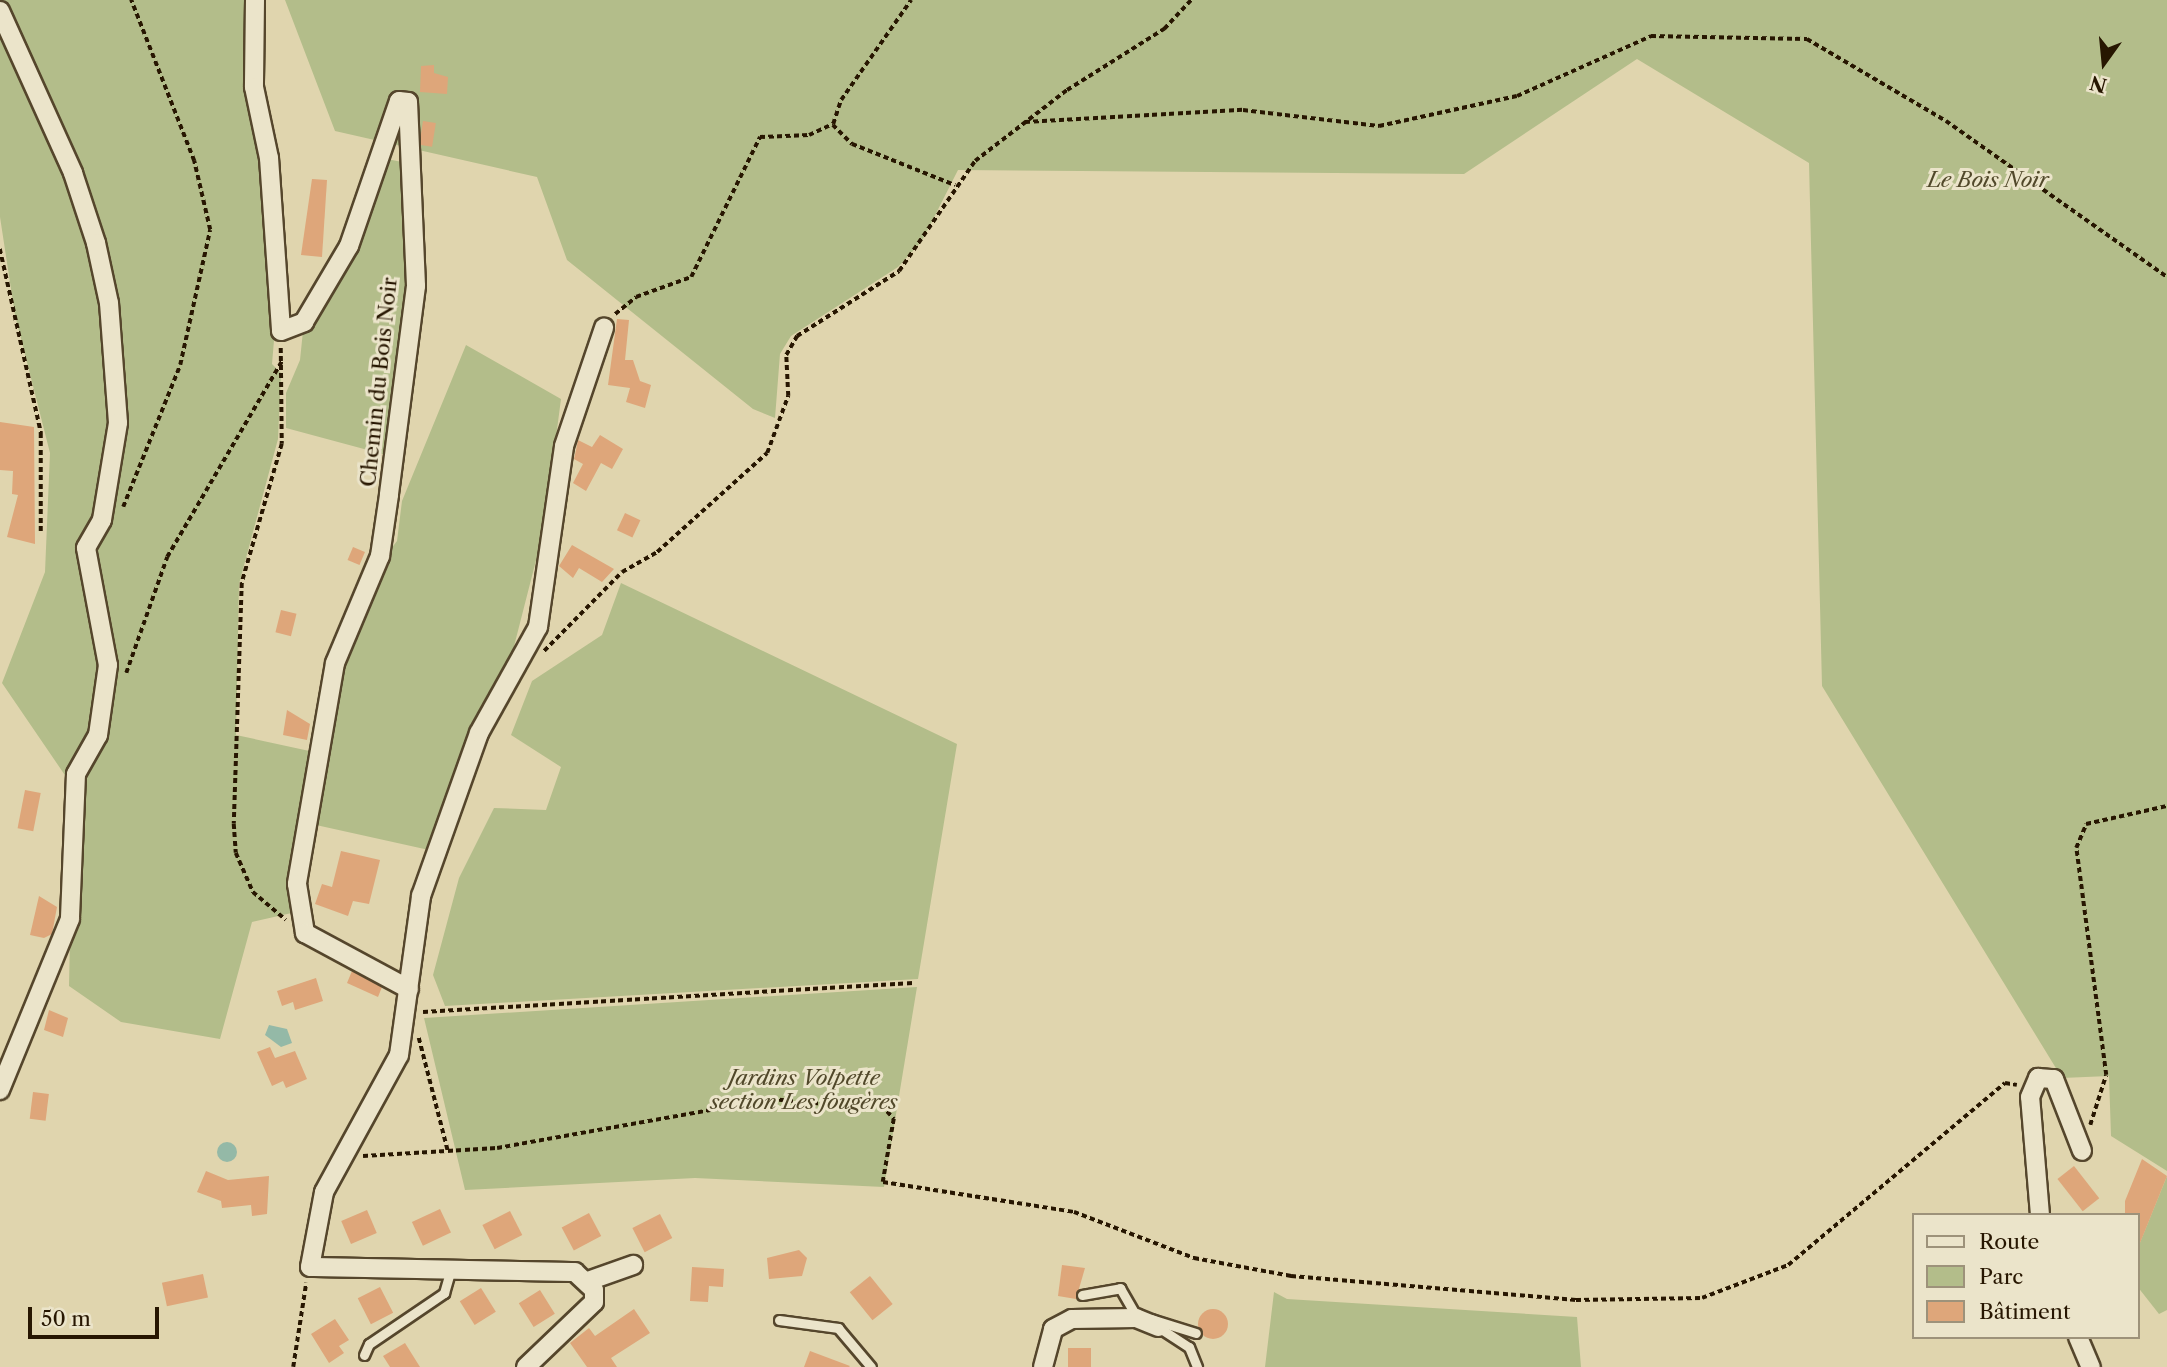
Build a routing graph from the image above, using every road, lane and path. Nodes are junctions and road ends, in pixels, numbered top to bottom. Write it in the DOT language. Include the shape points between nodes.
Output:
graph roads {
  1 [pos="131,0"];
  2 [pos="255,0"];
  3 [pos="911,0"];
  4 [pos="1191,0"];
  5 [pos="0,11"];
  6 [pos="1025,122"];
  7 [pos="833,124"];
  8 [pos="955,185"];
  9 [pos="0,249"];
  10 [pos="2167,277"];
  11 [pos="604,328"];
  12 [pos="281,331"];
  13 [pos="283,359"];
  14 [pos="119,514"];
  15 [pos="41,534"];
  16 [pos="521,664"];
  17 [pos="122,682"];
  18 [pos="2167,806"];
  19 [pos="305,933"];
  20 [pos="913,983"];
  21 [pos="409,989"];
  22 [pos="410,1013"];
  23 [pos="2031,1086"];
  24 [pos="0,1090"];
  25 [pos="448,1151"];
  26 [pos="2082,1151"];
  27 [pos="344,1155"];
  28 [pos="2040,1213"];
  29 [pos="634,1265"];
  30 [pos="310,1267"];
  31 [pos="451,1269"];
  32 [pos="588,1281"];
  33 [pos="1082,1295"];
  34 [pos="1136,1318"];
  35 [pos="779,1321"];
  36 [pos="1158,1327"];
  37 [pos="1196,1333"];
  38 [pos="2079,1339"];
  39 [pos="364,1355"];
  40 [pos="293,1367"];
  41 [pos="526,1367"];
  42 [pos="871,1367"];
  43 [pos="1043,1367"];
  44 [pos="1197,1367"];
  45 [pos="2091,1367"];
  1 -- 14 [label="path" via="194,161 210,230 180,365"];
  2 -- 12 [label="street" via="254,87 269,158"];
  3 -- 7 [label="path" via="841,100"];
  4 -- 6 [label="path" via="1164,29"];
  5 -- 24 [label="street" via="73,173 96,243 109,303 118,423 102,520 86,548 108,666 98,735 76,774 70,919"];
  6 -- 8 [label="path"];
  6 -- 10 [label="path" via="1243,110 1379,126 1517,96 1651,36 1807,39 1946,121"];
  7 -- 8 [label="path" via="852,144"];
  7 -- 11 [label="path" via="809,135 760,136 691,277 636,297"];
  8 -- 16 [label="path" via="924,243 899,271 789,347 788,396 767,453 657,552 622,572 549,648"];
  9 -- 15 [label="path" via="41,433"];
  11 -- 16 [label="street" via="564,446 538,627"];
  12 -- 13 [label="path"];
  12 -- 19 [label="street, Chemin du Bois Noir" via="304,321 349,246 399,101 408,102 416,286 412,323 380,556 335,663 297,858"];
  13 -- 17 [label="path" via="167,557"];
  13 -- 19 [label="path" via="282,444 242,583 234,824 236,853 253,892"];
  16 -- 21 [label="street" via="479,733 421,896"];
  18 -- 26 [label="path" via="2085,824 2076,848 2106,1074"];
  19 -- 21 [label="street"];
  20 -- 22 [label="path"];
  21 -- 22 [label="street"];
  22 -- 25 [label="path"];
  22 -- 27 [label="street" via="384,1090"];
  23 -- 25 [label="path" via="2005,1083 1788,1265 1702,1298 1576,1300 1291,1276 1194,1258 1074,1212 883,1182 894,1119 876,1099 837,1105 771,1099 701,1107 624,1127"];
  23 -- 26 [label="street" via="2038,1078 2054,1079"];
  23 -- 28 [label="street" via="2032,1179"];
  25 -- 27 [label="path" via="403,1158"];
  27 -- 30 [label="street" via="324,1192"];
  29 -- 32 [label="street"];
  30 -- 31 [label="street"];
  30 -- 40 [label="path"];
  31 -- 32 [label="street" via="575,1272"];
  31 -- 39 [label="lane" via="444,1293 369,1344"];
  32 -- 41 [label="street" via="594,1302 588,1313"];
  33 -- 34 [label="lane" via="1120,1288"];
  34 -- 36 [label="street"];
  34 -- 37 [label="lane" via="1164,1319"];
  34 -- 43 [label="street" via="1072,1320 1053,1329"];
  35 -- 42 [label="lane" via="838,1328"];
  36 -- 44 [label="lane" via="1189,1347"];
  38 -- 45 [label="street"];
}
